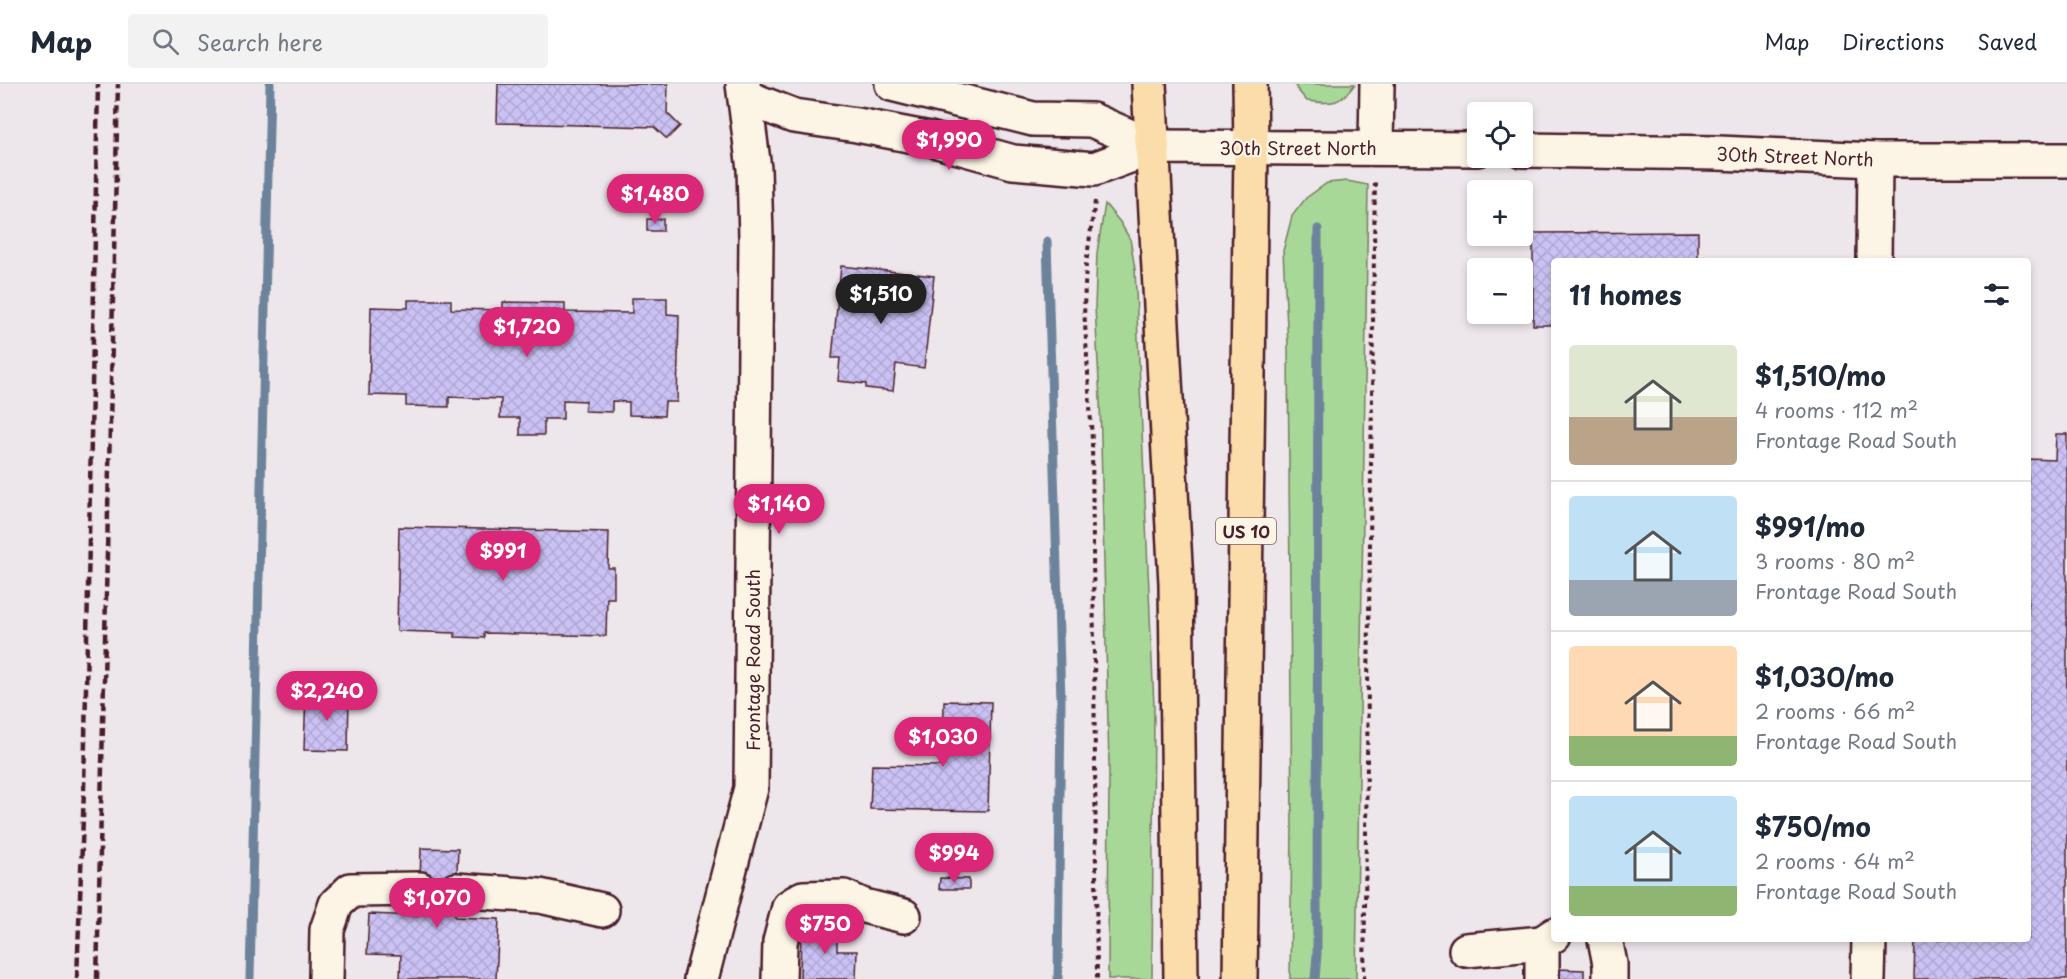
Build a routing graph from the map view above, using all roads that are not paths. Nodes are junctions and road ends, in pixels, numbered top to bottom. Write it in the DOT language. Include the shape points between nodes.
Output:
graph roads {
  1 [pos="776,84"];
  2 [pos="892,84"];
  3 [pos="1149,84"];
  4 [pos="1251,84"];
  5 [pos="1377,84"];
  6 [pos="744,90"];
  7 [pos="1154,147"];
  8 [pos="1376,147"];
  9 [pos="1251,148"];
  10 [pos="1467,149"];
  11 [pos="1533,150"];
  12 [pos="1875,160"];
  13 [pos="2067,160"];
  14 [pos="1874,258"];
  15 [pos="420,889"];
  16 [pos="456,890"];
  17 [pos="602,910"];
  18 [pos="904,916"];
  19 [pos="1548,939"];
  20 [pos="1606,942"];
  21 [pos="1869,942"];
  22 [pos="1466,950"];
  23 [pos="326,979"];
  24 [pos="701,979"];
  25 [pos="779,979"];
  26 [pos="1181,979"];
  27 [pos="1240,979"];
  28 [pos="1542,979"];
  29 [pos="1610,979"];
  30 [pos="1868,979"];
  1 -- 6 [label="street"];
  2 -- 7 [label="street, 30th Street North" via="1033,118 1092,120"];
  3 -- 7 [label="main road"];
  4 -- 9 [label="main road, US 10"];
  5 -- 8 [label="street"];
  6 -- 7 [label="street, 30th Street North" via="794,116 930,139 1013,162 1094,169"];
  6 -- 24 [label="street, Frontage Road South" via="754,169 756,237 751,788"];
  7 -- 9 [label="street, 30th Street North"];
  7 -- 26 [label="main road" via="1176,583"];
  8 -- 9 [label="street, 30th Street North"];
  8 -- 10 [label="street, 30th Street North"];
  9 -- 27 [label="main road, US 10"];
  11 -- 12 [label="street, 30th Street North"];
  12 -- 13 [label="street, 30th Street North"];
  12 -- 14 [label="street"];
  15 -- 23 [label="street" via="351,890 336,904 327,930"];
  16 -- 17 [label="street" via="540,896"];
  18 -- 25 [label="street" via="844,897 803,898 789,907 780,942"];
  19 -- 22 [label="street"];
  19 -- 28 [label="street"];
  20 -- 29 [label="street"];
  21 -- 30 [label="street"];
}
